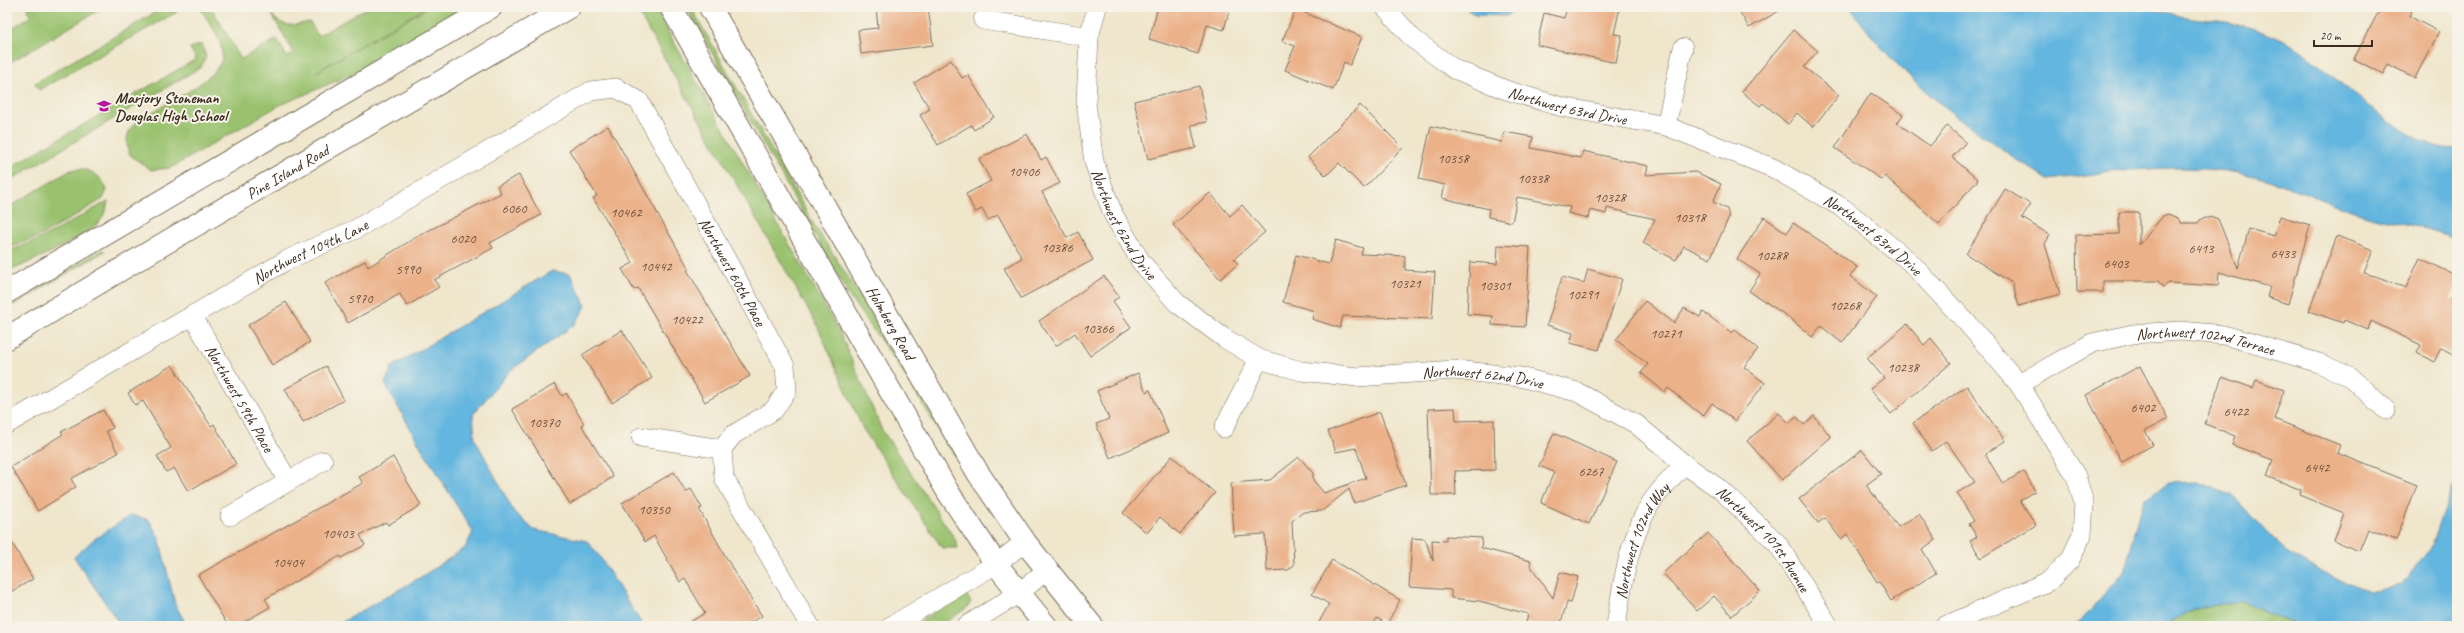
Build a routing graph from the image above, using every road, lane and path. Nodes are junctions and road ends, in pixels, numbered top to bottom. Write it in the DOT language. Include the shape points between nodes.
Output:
graph roads {
  1 [pos="491,7"];
  2 [pos="569,7"];
  3 [pos="671,7"];
  4 [pos="710,7"];
  5 [pos="1098,7"];
  6 [pos="1385,7"];
  7 [pos="983,20"];
  8 [pos="1089,37"];
  9 [pos="1683,48"];
  10 [pos="616,88"];
  11 [pos="1666,126"];
  12 [pos="7,292"];
  13 [pos="192,315"];
  14 [pos="7,338"];
  15 [pos="1259,359"];
  16 [pos="2019,384"];
  17 [pos="2386,410"];
  18 [pos="7,424"];
  19 [pos="1224,428"];
  20 [pos="641,437"];
  21 [pos="722,449"];
  22 [pos="323,461"];
  23 [pos="1684,464"];
  24 [pos="288,482"];
  25 [pos="230,516"];
  26 [pos="1025,542"];
  27 [pos="996,564"];
  28 [pos="1047,570"];
  29 [pos="1019,592"];
  30 [pos="810,626"];
  31 [pos="891,626"];
  32 [pos="966,626"];
  33 [pos="1046,626"];
  34 [pos="1092,626"];
  35 [pos="1616,626"];
  36 [pos="1829,626"];
  37 [pos="1945,626"];
  1 -- 12 [label="street"];
  2 -- 14 [label="street, Pine Island Road"];
  3 -- 27 [label="street" via="948,492"];
  4 -- 26 [label="street, Holmberg Road" via="974,466"];
  5 -- 8 [label="street, Northwest 62nd Drive"];
  6 -- 11 [label="street, Northwest 63rd Drive" via="1412,38 1454,69 1506,90 1562,107"];
  7 -- 8 [label="street"];
  8 -- 15 [label="street, Northwest 62nd Drive" via="1086,103 1094,162 1113,214 1141,262 1177,303 1224,338"];
  9 -- 11 [label="street"];
  10 -- 13 [label="street, Northwest 104th Lane" via="591,91 356,229 287,260"];
  10 -- 21 [label="street, Northwest 60th Place" via="639,102 786,366 787,390 774,410 733,435"];
  11 -- 16 [label="street, Northwest 63rd Drive" via="1773,168 1843,208 1909,261"];
  13 -- 18 [label="street, Northwest 104th Lane"];
  13 -- 24 [label="street, Northwest 59th Place"];
  15 -- 19 [label="street"];
  15 -- 23 [label="street, Northwest 62nd Drive" via="1301,370 1358,377 1454,370 1520,377 1577,392 1636,424"];
  16 -- 17 [label="street, Northwest 102nd Terrace" via="2092,343 2133,334 2181,331 2224,335 2319,363 2350,377"];
  16 -- 37 [label="street, Northwest 63rd Drive" via="2076,476 2084,503 2082,535 2070,560 2049,581"];
  20 -- 21 [label="street"];
  21 -- 30 [label="street" via="724,478"];
  22 -- 24 [label="street"];
  23 -- 35 [label="street, Northwest 102nd Way" via="1650,506 1633,542 1622,579"];
  23 -- 36 [label="street, Northwest 101st Avenue" via="1721,490 1776,543"];
  24 -- 25 [label="street"];
  26 -- 27 [label="street"];
  26 -- 28 [label="street, Holmberg Road"];
  27 -- 29 [label="street"];
  27 -- 31 [label="street"];
  28 -- 29 [label="street"];
  28 -- 34 [label="street, Holmberg Road"];
  29 -- 32 [label="street"];
  29 -- 33 [label="street"];
}
